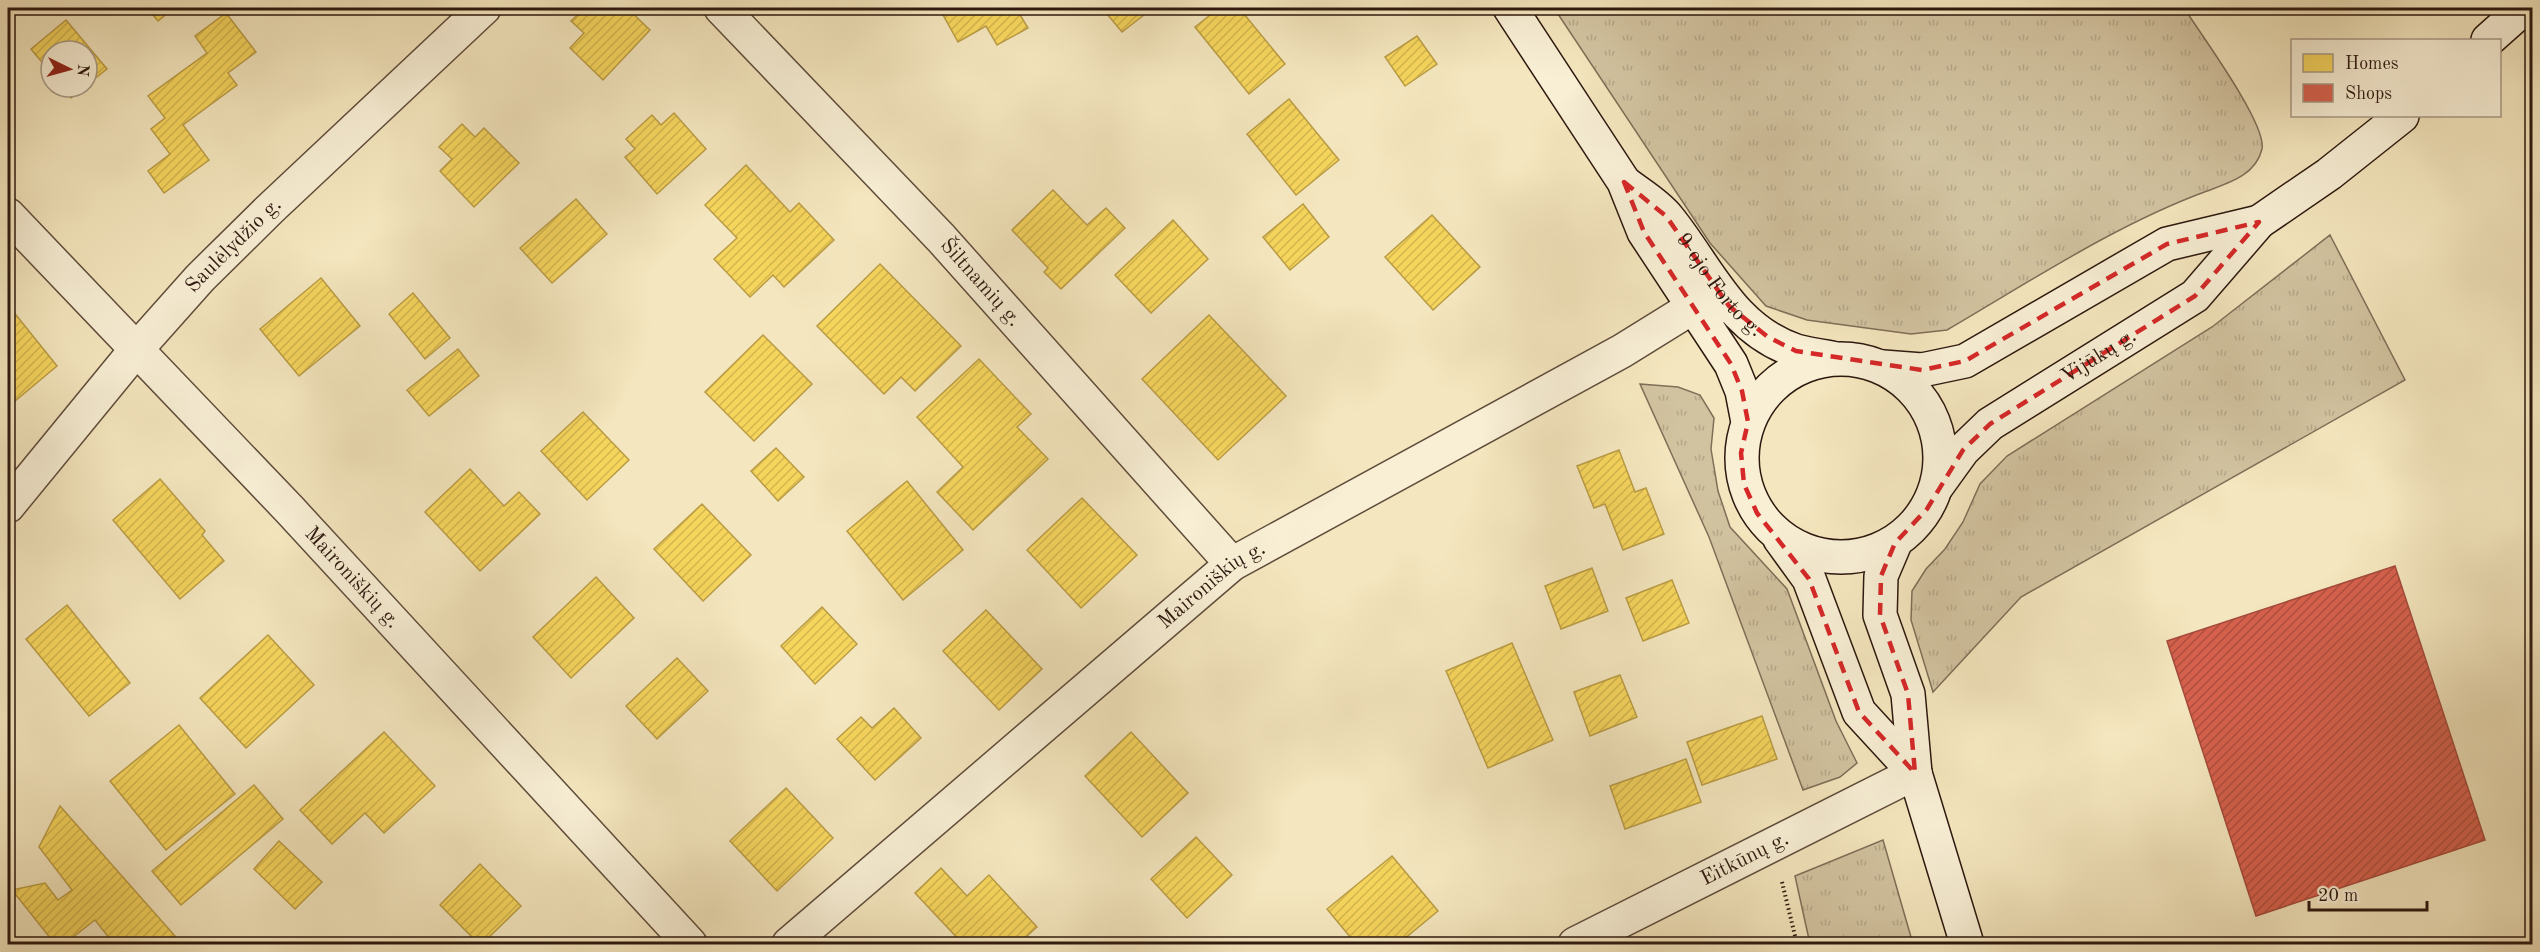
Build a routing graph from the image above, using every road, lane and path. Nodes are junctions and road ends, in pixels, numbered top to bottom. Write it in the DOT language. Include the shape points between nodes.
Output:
graph roads {
  1 [pos="484,8"];
  2 [pos="721,8"];
  3 [pos="1510,8"];
  4 [pos="2524,8"];
  5 [pos="2489,39"];
  6 [pos="2401,117"];
  7 [pos="1624,182"];
  8 [pos="8,215"];
  9 [pos="2259,222"];
  10 [pos="1729,306"];
  11 [pos="1693,307"];
  12 [pos="135,351"];
  13 [pos="1832,358"];
  14 [pos="1883,368"];
  15 [pos="1748,422"];
  16 [pos="1936,488"];
  17 [pos="8,506"];
  18 [pos="1778,536"];
  19 [pos="1895,543"];
  20 [pos="1232,564"];
  21 [pos="1915,773"];
  22 [pos="1773,843"];
  23 [pos="690,945"];
  24 [pos="789,945"];
  25 [pos="1575,945"];
  26 [pos="1797,945"];
  27 [pos="1967,945"];
  1 -- 12 [label="street, Saulėlydžio g." via="262,216"];
  2 -- 20 [label="street, Šiltnamių g." via="941,238"];
  3 -- 7 [label="street, 9-ojo Forto g."];
  4 -- 5 [label="street"];
  6 -- 9 [label="street, Vijūkų g." via="2329,174"];
  7 -- 10 [label="street, 9-ojo Forto g." via="1666,216"];
  7 -- 11 [label="street, 9-ojo Forto g." via="1644,232"];
  8 -- 12 [label="street, Maironiškių g."];
  9 -- 14 [label="street, Vijūkų g." via="2167,244 1965,361 1922,370"];
  9 -- 16 [label="street, Vijūkų g." via="2195,296 1990,424 1963,450"];
  10 -- 11 [label="street"];
  10 -- 13 [label="street, 9-ojo Forto g." via="1768,338 1796,351"];
  11 -- 15 [label="street, 9-ojo Forto g." via="1731,364"];
  11 -- 20 [label="street, Maironiškių g." via="1622,351"];
  12 -- 17 [label="street, Saulėlydžio g."];
  12 -- 23 [label="street, Maironiškių g." via="290,510"];
  13 -- 14 [label="street"];
  13 -- 15 [label="street" via="1804,365 1781,378 1761,398"];
  14 -- 16 [label="street" via="1907,383 1933,422 1941,459"];
  15 -- 18 [label="street" via="1741,453 1744,484 1757,513"];
  16 -- 19 [label="street" via="1927,509"];
  18 -- 19 [label="street" via="1805,552 1835,558 1866,555"];
  18 -- 21 [label="street" via="1809,579 1859,712"];
  19 -- 21 [label="street" via="1881,576 1880,615 1908,694"];
  20 -- 24 [label="street, Maironiškių g."];
  21 -- 22 [label="street, Eitkūnų g."];
  21 -- 27 [label="street"];
  22 -- 25 [label="street, Eitkūnų g."];
  22 -- 26 [label="path"];
}
